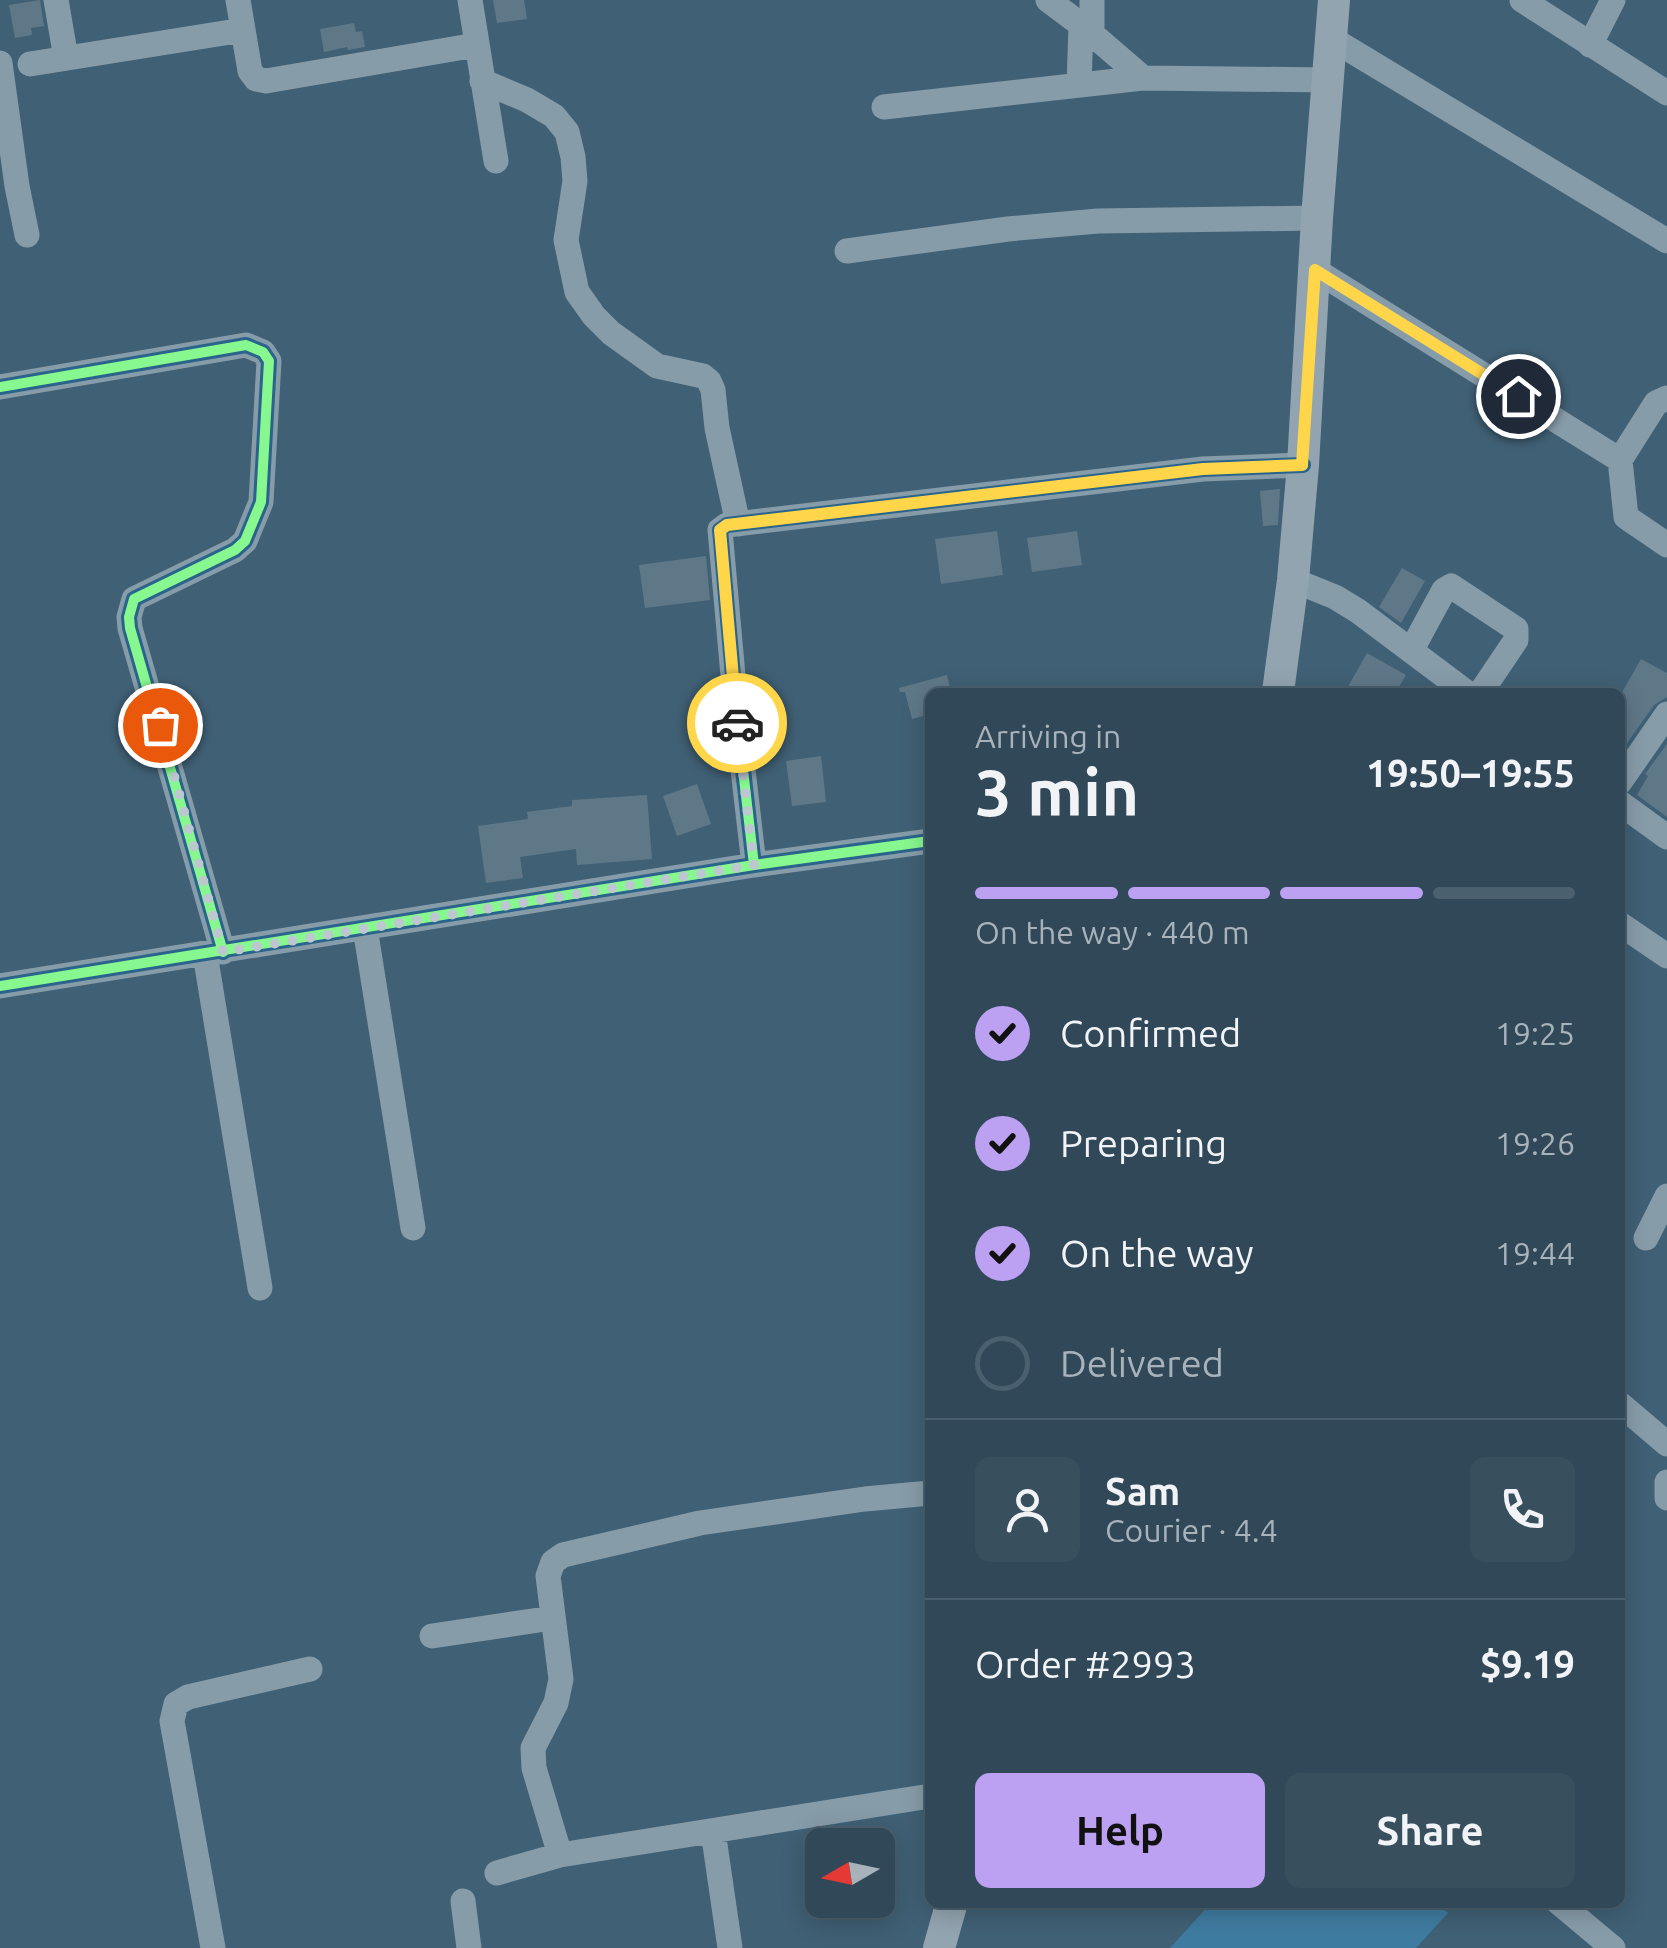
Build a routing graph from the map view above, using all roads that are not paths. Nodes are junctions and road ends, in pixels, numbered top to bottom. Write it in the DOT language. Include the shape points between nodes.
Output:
graph roads {
  1 [pos="56,0"];
  2 [pos="238,0"];
  3 [pos="470,0"];
  4 [pos="1048,0"];
  5 [pos="1092,0"];
  6 [pos="1334,0"];
  7 [pos="1522,0"];
  8 [pos="1613,0"];
  9 [pos="243,30"];
  10 [pos="1087,30"];
  11 [pos="1332,39"];
  12 [pos="476,45"];
  13 [pos="1590,45"];
  14 [pos="66,58"];
  15 [pos="0,63"];
  16 [pos="30,64"];
  17 [pos="1143,78"];
  18 [pos="1328,80"];
  19 [pos="482,81"];
  20 [pos="1080,85"];
  21 [pos="1667,92"];
  22 [pos="884,108"];
  23 [pos="496,161"];
  24 [pos="8,190"];
  25 [pos="1317,218"];
  26 [pos="27,236"];
  27 [pos="1667,240"];
  28 [pos="847,251"];
  29 [pos="1315,270"];
  30 [pos="0,387"];
  31 [pos="1667,398"];
  32 [pos="1620,460"];
  33 [pos="1302,465"];
  34 [pos="738,524"];
  35 [pos="1667,546"];
  36 [pos="1293,580"];
  37 [pos="1410,651"];
  38 [pos="1279,688"];
  39 [pos="1461,688"];
  40 [pos="1484,688"];
  41 [pos="1667,714"];
  42 [pos="1625,775"];
  43 [pos="1625,807"];
  44 [pos="1667,837"];
  45 [pos="925,842"];
  46 [pos="754,865"];
  47 [pos="1625,927"];
  48 [pos="365,928"];
  49 [pos="214,953"];
  50 [pos="1667,956"];
  51 [pos="0,986"];
  52 [pos="1667,1196"];
  53 [pos="414,1228"];
  54 [pos="1646,1238"];
  55 [pos="260,1288"];
  56 [pos="1625,1408"];
  57 [pos="1667,1444"];
  58 [pos="1667,1482"];
  59 [pos="925,1493"];
  60 [pos="1667,1498"];
  61 [pos="552,1618"];
  62 [pos="432,1636"];
  63 [pos="310,1669"];
  64 [pos="925,1797"];
  65 [pos="713,1831"];
  66 [pos="560,1855"];
  67 [pos="497,1873"];
  68 [pos="463,1901"];
  69 [pos="950,1908"];
  70 [pos="1565,1908"];
  71 [pos="213,1948"];
  72 [pos="469,1948"];
  73 [pos="730,1948"];
  74 [pos="939,1948"];
  75 [pos="1613,1948"];
  1 -- 14 [label="street"];
  2 -- 9 [label="street"];
  3 -- 12 [label="street"];
  4 -- 10 [label="street"];
  5 -- 10 [label="street"];
  6 -- 11 [label="main road"];
  7 -- 13 [label="street"];
  8 -- 13 [label="street"];
  9 -- 12 [label="street" via="250,70 266,82"];
  9 -- 14 [label="street"];
  10 -- 17 [label="street"];
  10 -- 20 [label="street"];
  11 -- 18 [label="main road"];
  11 -- 27 [label="street"];
  12 -- 19 [label="street"];
  13 -- 21 [label="street"];
  14 -- 16 [label="street"];
  15 -- 24 [label="street"];
  17 -- 18 [label="street"];
  17 -- 20 [label="street"];
  18 -- 25 [label="main road"];
  19 -- 23 [label="street"];
  19 -- 34 [label="street" via="554,116 567,132 574,181 566,240 577,292 611,333 657,366 710,381"];
  20 -- 22 [label="street"];
  24 -- 26 [label="street"];
  25 -- 28 [label="street" via="1098,221"];
  25 -- 29 [label="main road"];
  29 -- 32 [label="street"];
  29 -- 33 [label="main road"];
  30 -- 49 [label="street" via="246,345 269,361 261,502 245,541 134,600 129,617"];
  31 -- 32 [label="street" via="1656,403"];
  32 -- 35 [label="street" via="1626,517"];
  33 -- 34 [label="street" via="1203,469"];
  33 -- 36 [label="main road"];
  34 -- 46 [label="street" via="727,525 719,537"];
  36 -- 37 [label="street" via="1358,610"];
  36 -- 38 [label="main road"];
  37 -- 39 [label="street"];
  37 -- 40 [label="street" via="1452,586 1516,628 1516,640"];
  41 -- 42 [label="street"];
  43 -- 44 [label="street"];
  45 -- 46 [label="street"];
  46 -- 48 [label="street"];
  47 -- 50 [label="street"];
  48 -- 49 [label="street"];
  48 -- 53 [label="street"];
  49 -- 51 [label="street"];
  49 -- 55 [label="street"];
  52 -- 54 [label="street"];
  56 -- 57 [label="street"];
  58 -- 60 [label="street"];
  59 -- 61 [label="street" via="700,1523 563,1555 548,1576"];
  61 -- 62 [label="street"];
  61 -- 66 [label="street" via="562,1679 534,1748 534,1768"];
  63 -- 71 [label="street" via="176,1704 172,1722"];
  64 -- 65 [label="street"];
  65 -- 66 [label="street"];
  65 -- 73 [label="street"];
  66 -- 67 [label="street"];
  68 -- 72 [label="street"];
  69 -- 74 [label="main road"];
  70 -- 75 [label="street"];
}
